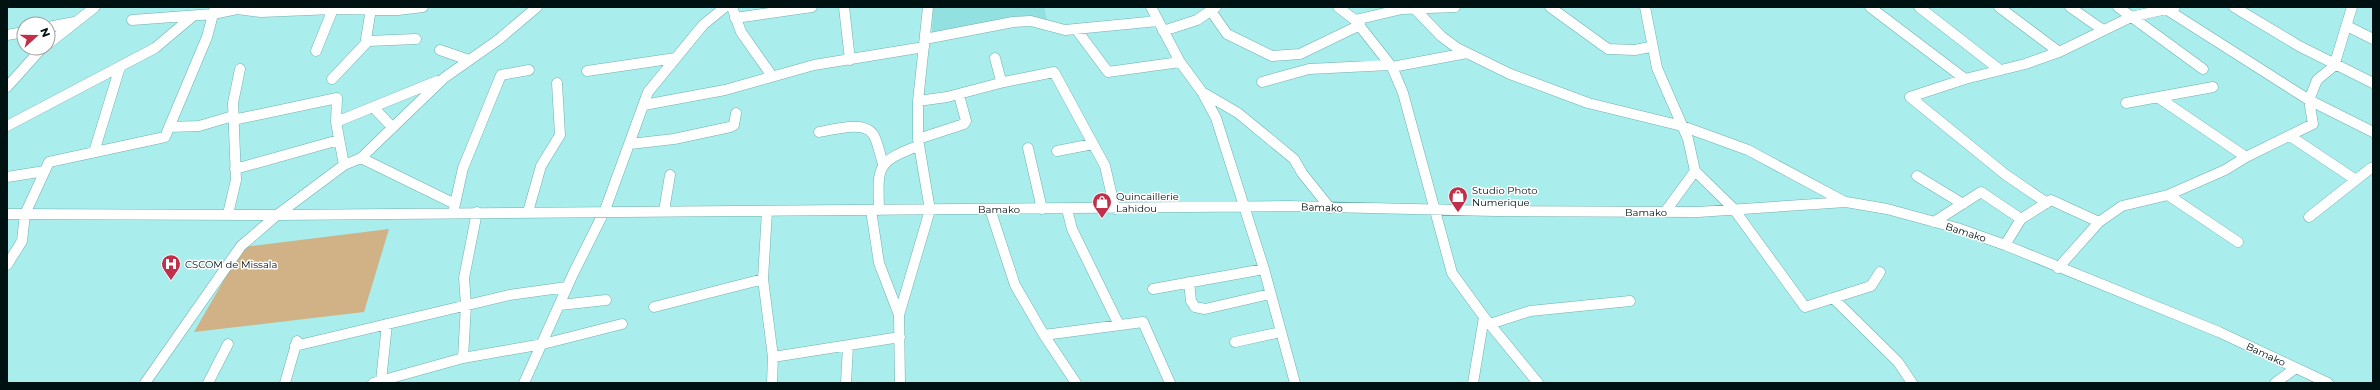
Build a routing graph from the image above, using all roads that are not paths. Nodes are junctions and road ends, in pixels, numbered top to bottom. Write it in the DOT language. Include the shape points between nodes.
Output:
graph roads {
  1 [pos="95,7"];
  2 [pos="423,7"];
  3 [pos="537,7"];
  4 [pos="725,7"];
  5 [pos="732,7"];
  6 [pos="812,7"];
  7 [pos="844,7"];
  8 [pos="928,7"];
  9 [pos="1151,7"];
  10 [pos="1338,7"];
  11 [pos="1427,7"];
  12 [pos="1455,7"];
  13 [pos="1550,7"];
  14 [pos="1645,7"];
  15 [pos="1870,7"];
  16 [pos="1919,7"];
  17 [pos="1999,7"];
  18 [pos="2070,7"];
  19 [pos="2118,7"];
  20 [pos="2234,7"];
  21 [pos="2352,7"];
  22 [pos="345,8"];
  23 [pos="366,8"];
  24 [pos="1408,8"];
  25 [pos="2170,8"];
  26 [pos="333,9"];
  27 [pos="1214,9"];
  28 [pos="214,11"];
  29 [pos="193,16"];
  30 [pos="2130,17"];
  31 [pos="735,18"];
  32 [pos="132,20"];
  33 [pos="1158,20"];
  34 [pos="77,22"];
  35 [pos="1357,23"];
  36 [pos="56,26"];
  37 [pos="2347,26"];
  38 [pos="1076,29"];
  39 [pos="2102,30"];
  40 [pos="1163,31"];
  41 [pos="56,38"];
  42 [pos="416,39"];
  43 [pos="2373,39"];
  44 [pos="368,41"];
  45 [pos="925,43"];
  46 [pos="1650,47"];
  47 [pos="440,50"];
  48 [pos="316,51"];
  49 [pos="2059,52"];
  50 [pos="1467,53"];
  51 [pos="1300,54"];
  52 [pos="35,56"];
  53 [pos="676,58"];
  54 [pos="995,58"];
  55 [pos="469,60"];
  56 [pos="850,60"];
  57 [pos="1180,62"];
  58 [pos="1391,66"];
  59 [pos="2334,66"];
  60 [pos="120,67"];
  61 [pos="240,69"];
  62 [pos="1309,69"];
  63 [pos="2203,69"];
  64 [pos="529,70"];
  65 [pos="2000,70"];
  66 [pos="587,71"];
  67 [pos="772,76"];
  68 [pos="444,78"];
  69 [pos="332,79"];
  70 [pos="1965,79"];
  71 [pos="1001,81"];
  72 [pos="1262,82"];
  73 [pos="557,83"];
  74 [pos="2373,83"];
  75 [pos="7,87"];
  76 [pos="2213,87"];
  77 [pos="1202,92"];
  78 [pos="959,95"];
  79 [pos="2159,98"];
  80 [pos="2309,100"];
  81 [pos="918,101"];
  82 [pos="2126,103"];
  83 [pos="644,105"];
  84 [pos="374,108"];
  85 [pos="736,113"];
  86 [pos="233,118"];
  87 [pos="336,122"];
  88 [pos="7,126"];
  89 [pos="1682,126"];
  90 [pos="392,127"];
  91 [pos="170,128"];
  92 [pos="819,132"];
  93 [pos="2373,132"];
  94 [pos="2290,136"];
  95 [pos="339,140"];
  96 [pos="918,142"];
  97 [pos="630,144"];
  98 [pos="1093,144"];
  99 [pos="1028,148"];
  100 [pos="1057,151"];
  101 [pos="94,152"];
  102 [pos="2246,157"];
  103 [pos="361,158"];
  104 [pos="884,164"];
  105 [pos="344,165"];
  106 [pos="235,169"];
  107 [pos="2373,169"];
  108 [pos="45,171"];
  109 [pos="1695,171"];
  110 [pos="670,175"];
  111 [pos="1917,176"];
  112 [pos="7,177"];
  113 [pos="2356,180"];
  114 [pos="2168,195"];
  115 [pos="1846,202"];
  116 [pos="2047,203"];
  117 [pos="1963,204"];
  118 [pos="1245,207"];
  119 [pos="454,208"];
  120 [pos="1330,208"];
  121 [pos="1733,208"];
  122 [pos="990,209"];
  123 [pos="1042,209"];
  124 [pos="1067,209"];
  125 [pos="1115,209"];
  126 [pos="1434,209"];
  127 [pos="875,210"];
  128 [pos="930,210"];
  129 [pos="664,211"];
  130 [pos="767,211"];
  131 [pos="477,212"];
  132 [pos="528,212"];
  133 [pos="604,212"];
  134 [pos="1665,212"];
  135 [pos="7,214"];
  136 [pos="25,214"];
  137 [pos="228,214"];
  138 [pos="277,215"];
  139 [pos="2309,217"];
  140 [pos="2021,219"];
  141 [pos="1934,222"];
  142 [pos="2099,222"];
  143 [pos="2238,242"];
  144 [pos="2005,245"];
  145 [pos="7,265"];
  146 [pos="2058,268"];
  147 [pos="1264,269"];
  148 [pos="1880,272"];
  149 [pos="763,279"];
  150 [pos="1189,282"];
  151 [pos="567,287"];
  152 [pos="1153,289"];
  153 [pos="1270,294"];
  154 [pos="1833,298"];
  155 [pos="606,300"];
  156 [pos="1630,301"];
  157 [pos="466,305"];
  158 [pos="560,305"];
  159 [pos="654,307"];
  160 [pos="899,315"];
  161 [pos="1487,320"];
  162 [pos="387,324"];
  163 [pos="622,324"];
  164 [pos="1118,325"];
  165 [pos="1281,332"];
  166 [pos="1044,335"];
  167 [pos="900,337"];
  168 [pos="1235,342"];
  169 [pos="228,344"];
  170 [pos="543,344"];
  171 [pos="848,346"];
  172 [pos="773,357"];
  173 [pos="464,358"];
  174 [pos="2296,368"];
  175 [pos="381,382"];
  176 [pos="145,383"];
  177 [pos="208,383"];
  178 [pos="285,383"];
  179 [pos="524,383"];
  180 [pos="772,383"];
  181 [pos="846,383"];
  182 [pos="900,383"];
  183 [pos="1076,383"];
  184 [pos="1170,383"];
  185 [pos="1295,383"];
  186 [pos="1473,383"];
  187 [pos="1538,383"];
  188 [pos="1912,383"];
  189 [pos="2275,383"];
  190 [pos="2328,383"];
  1 -- 34 [label="street"];
  2 -- 23 [label="street"];
  3 -- 55 [label="street" via="498,40"];
  4 -- 53 [label="street" via="703,25"];
  5 -- 31 [label="street"];
  6 -- 31 [label="street"];
  7 -- 56 [label="street"];
  8 -- 45 [label="street"];
  9 -- 33 [label="street"];
  10 -- 35 [label="street"];
  11 -- 12 [label="street"];
  11 -- 24 [label="street"];
  13 -- 46 [label="street" via="1608,49 1635,50"];
  14 -- 46 [label="street"];
  15 -- 70 [label="street"];
  16 -- 65 [label="street"];
  17 -- 49 [label="street"];
  18 -- 39 [label="street"];
  19 -- 30 [label="street"];
  20 -- 59 [label="street"];
  21 -- 37 [label="street"];
  22 -- 23 [label="street"];
  22 -- 26 [label="street"];
  23 -- 44 [label="street"];
  24 -- 35 [label="street"];
  24 -- 50 [label="street" via="1441,36"];
  25 -- 30 [label="street"];
  25 -- 80 [label="street"];
  26 -- 28 [label="street"];
  26 -- 48 [label="street"];
  27 -- 40 [label="street" via="1197,20"];
  27 -- 51 [label="street" via="1227,34 1272,56"];
  28 -- 29 [label="street"];
  28 -- 91 [label="street" via="207,37"];
  29 -- 32 [label="street"];
  29 -- 60 [label="street" via="169,38"];
  30 -- 39 [label="street"];
  30 -- 63 [label="street"];
  31 -- 67 [label="street" via="740,32"];
  33 -- 38 [label="street"];
  33 -- 40 [label="street"];
  34 -- 36 [label="street"];
  34 -- 41 [label="street"];
  35 -- 51 [label="street" via="1320,46"];
  35 -- 58 [label="street"];
  37 -- 43 [label="street"];
  37 -- 59 [label="street"];
  38 -- 45 [label="street" via="1057,29 1040,22 1024,21 987,26"];
  38 -- 57 [label="street" via="1108,72"];
  39 -- 49 [label="street"];
  40 -- 57 [label="street"];
  42 -- 44 [label="street"];
  44 -- 69 [label="street"];
  45 -- 56 [label="street"];
  45 -- 81 [label="street"];
  46 -- 89 [label="street" via="1664,87"];
  47 -- 55 [label="street"];
  49 -- 65 [label="street"];
  50 -- 58 [label="street"];
  50 -- 89 [label="street" via="1510,74 1588,103"];
  51 -- 62 [label="street"];
  52 -- 75 [label="street"];
  53 -- 66 [label="street"];
  53 -- 83 [label="street" via="648,92"];
  54 -- 71 [label="street"];
  55 -- 68 [label="street"];
  56 -- 67 [label="street" via="814,65"];
  57 -- 77 [label="street"];
  58 -- 62 [label="street"];
  58 -- 126 [label="street" via="1403,93"];
  59 -- 74 [label="street"];
  59 -- 80 [label="street" via="2317,80"];
  60 -- 88 [label="street"];
  60 -- 101 [label="street"];
  61 -- 86 [label="street" via="233,103"];
  62 -- 72 [label="street"];
  64 -- 119 [label="street" via="501,75 463,168"];
  65 -- 70 [label="street"];
  67 -- 83 [label="street" via="725,90"];
  68 -- 84 [label="street"];
  68 -- 90 [label="street"];
  70 -- 116 [label="street" via="1910,97 2006,175"];
  71 -- 78 [label="street"];
  71 -- 98 [label="street" via="1054,72"];
  73 -- 132 [label="street" via="560,135 541,166"];
  76 -- 79 [label="street"];
  77 -- 118 [label="street" via="1216,118"];
  77 -- 120 [label="street" via="1238,113 1294,159"];
  78 -- 81 [label="street"];
  78 -- 96 [label="street" via="966,120 964,124"];
  79 -- 82 [label="street"];
  79 -- 102 [label="street"];
  80 -- 93 [label="street"];
  80 -- 94 [label="street" via="2313,124"];
  81 -- 96 [label="street"];
  83 -- 97 [label="street"];
  84 -- 87 [label="street"];
  84 -- 90 [label="street"];
  85 -- 97 [label="street" via="734,125 730,127 674,139"];
  86 -- 87 [label="street" via="334,97 337,98"];
  86 -- 91 [label="street" via="199,126"];
  86 -- 106 [label="street"];
  87 -- 95 [label="street"];
  89 -- 109 [label="street" via="1695,155"];
  89 -- 115 [label="street" via="1748,150"];
  90 -- 103 [label="street"];
  91 -- 101 [label="street" via="165,137"];
  92 -- 104 [label="street" via="851,127 866,128 873,134"];
  94 -- 102 [label="street"];
  94 -- 113 [label="street"];
  95 -- 105 [label="street"];
  95 -- 106 [label="street"];
  96 -- 104 [label="street"];
  96 -- 128 [label="street"];
  97 -- 133 [label="street"];
  98 -- 100 [label="street"];
  98 -- 125 [label="street" via="1105,166"];
  99 -- 123 [label="street"];
  101 -- 108 [label="street" via="49,162"];
  102 -- 114 [label="street" via="2225,170"];
  103 -- 105 [label="street"];
  103 -- 119 [label="street"];
  104 -- 127 [label="street" via="878,174"];
  105 -- 138 [label="street"];
  106 -- 137 [label="street" via="236,180"];
  107 -- 113 [label="street"];
  108 -- 112 [label="street"];
  108 -- 136 [label="street"];
  109 -- 121 [label="street"];
  109 -- 134 [label="street"];
  110 -- 129 [label="street"];
  111 -- 117 [label="street"];
  113 -- 139 [label="street"];
  114 -- 142 [label="street" via="2122,206"];
  114 -- 143 [label="street"];
  115 -- 121 [label="street, Bamako"];
  115 -- 141 [label="street, Bamako" via="1887,209"];
  116 -- 140 [label="street"];
  116 -- 142 [label="street" via="2051,200"];
  117 -- 140 [label="street" via="1981,192"];
  117 -- 141 [label="street"];
  118 -- 120 [label="street, Bamako"];
  118 -- 125 [label="street, Bamako"];
  118 -- 147 [label="street"];
  119 -- 131 [label="street, Bamako"];
  119 -- 138 [label="street, Bamako"];
  120 -- 126 [label="street, Bamako"];
  121 -- 134 [label="street, Bamako"];
  121 -- 154 [label="street" via="1805,307"];
  122 -- 123 [label="street, Bamako"];
  122 -- 128 [label="street, Bamako"];
  122 -- 166 [label="street" via="1015,285"];
  123 -- 124 [label="street, Bamako"];
  124 -- 125 [label="street, Bamako"];
  124 -- 164 [label="street" via="1072,229"];
  126 -- 134 [label="street, Bamako"];
  126 -- 161 [label="street" via="1452,273"];
  127 -- 128 [label="street, Bamako"];
  127 -- 130 [label="street, Bamako"];
  127 -- 160 [label="street" via="879,263"];
  128 -- 160 [label="street"];
  129 -- 130 [label="street, Bamako"];
  129 -- 133 [label="street, Bamako"];
  130 -- 149 [label="street"];
  131 -- 132 [label="street, Bamako"];
  131 -- 157 [label="street" via="464,278"];
  132 -- 133 [label="street, Bamako"];
  133 -- 151 [label="street"];
  135 -- 136 [label="street, Bamako"];
  136 -- 137 [label="street, Bamako"];
  136 -- 145 [label="street" via="22,241"];
  137 -- 138 [label="street, Bamako"];
  138 -- 176 [label="street" via="241,246"];
  140 -- 144 [label="street"];
  141 -- 144 [label="street, Bamako"];
  142 -- 146 [label="street"];
  144 -- 146 [label="street, Bamako"];
  146 -- 174 [label="street, Bamako" via="2219,332"];
  147 -- 150 [label="street"];
  147 -- 153 [label="street"];
  148 -- 154 [label="street" via="1871,286"];
  149 -- 159 [label="street"];
  149 -- 172 [label="street"];
  150 -- 152 [label="street"];
  150 -- 153 [label="street" via="1191,302 1197,309"];
  151 -- 157 [label="street" via="508,295"];
  151 -- 158 [label="street"];
  153 -- 165 [label="street"];
  154 -- 188 [label="street" via="1898,362"];
  155 -- 158 [label="street"];
  156 -- 161 [label="street" via="1530,311"];
  157 -- 162 [label="street"];
  157 -- 173 [label="street"];
  158 -- 170 [label="street"];
  160 -- 167 [label="street"];
  161 -- 186 [label="street"];
  161 -- 187 [label="street"];
  162 -- 175 [label="street"];
  162 -- 178 [label="street" via="297,342"];
  163 -- 170 [label="street"];
  164 -- 166 [label="street"];
  164 -- 184 [label="street" via="1139,322 1146,324 1156,354"];
  165 -- 168 [label="street"];
  165 -- 185 [label="street"];
  166 -- 183 [label="street"];
  167 -- 171 [label="street"];
  167 -- 182 [label="street"];
  169 -- 177 [label="street"];
  170 -- 173 [label="street"];
  170 -- 179 [label="street"];
  171 -- 172 [label="street"];
  171 -- 181 [label="street"];
  172 -- 180 [label="street"];
  173 -- 175 [label="street"];
  174 -- 189 [label="street"];
  174 -- 190 [label="street, Bamako"];
}
